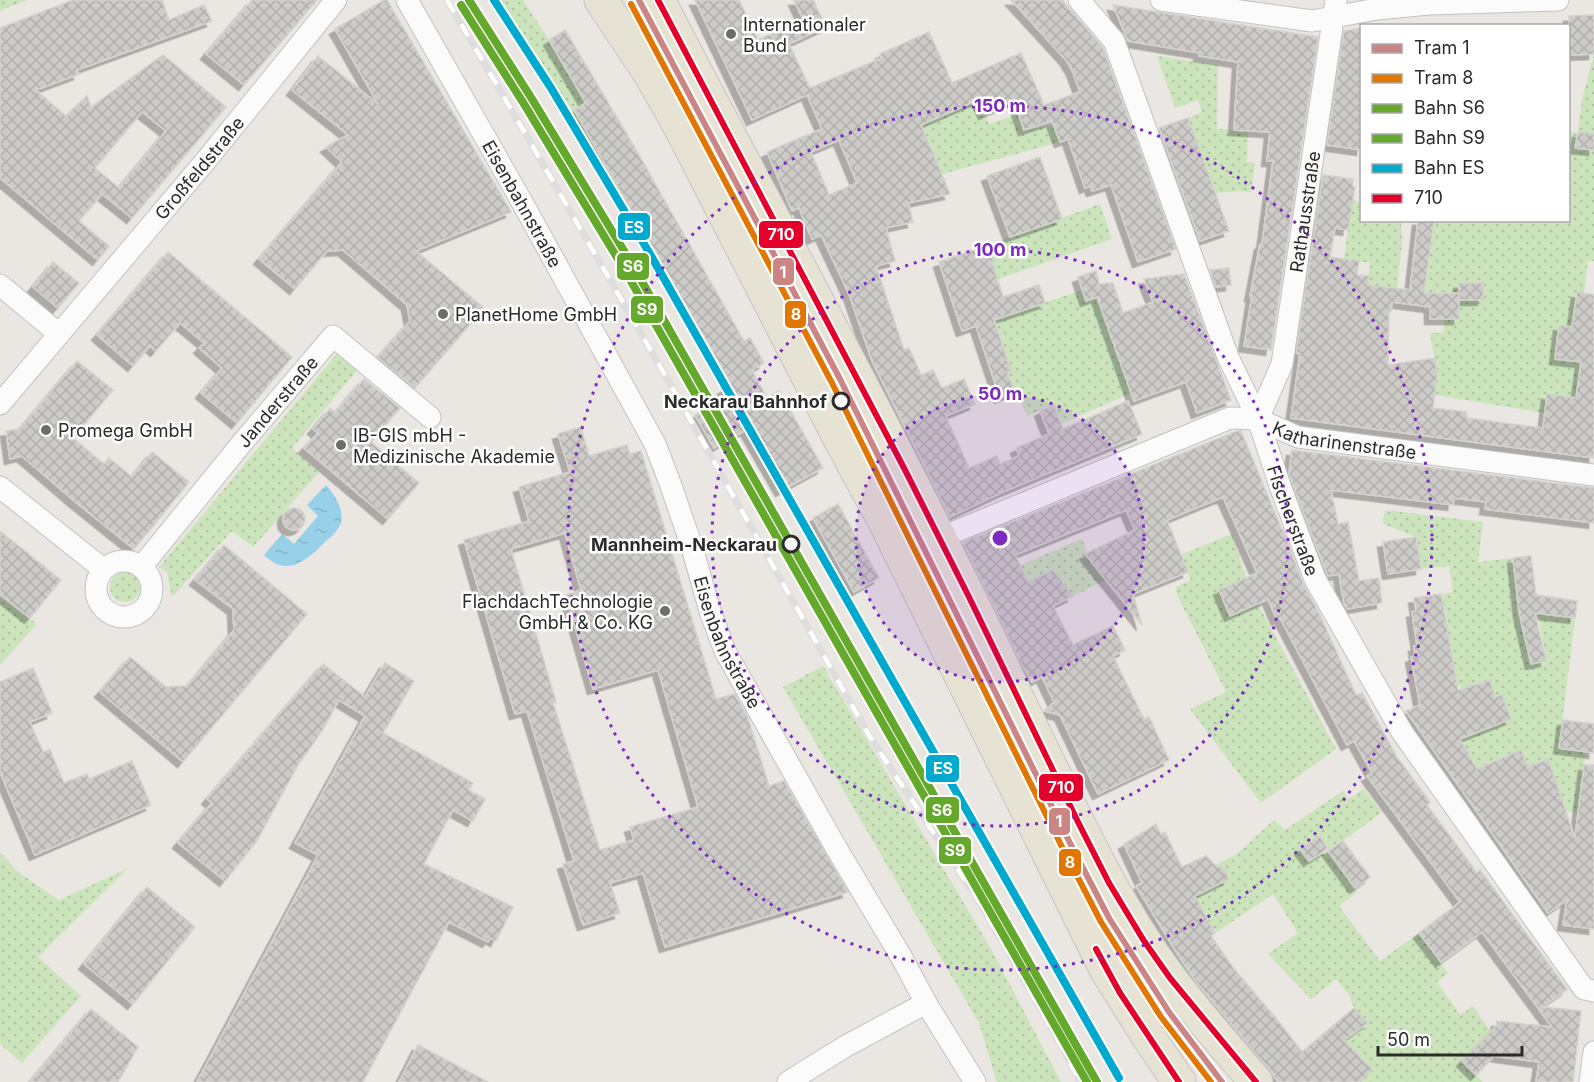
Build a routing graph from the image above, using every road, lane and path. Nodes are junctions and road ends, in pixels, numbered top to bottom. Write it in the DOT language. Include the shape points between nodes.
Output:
graph roads {
  1 [pos="336,0"];
  2 [pos="407,0"];
  3 [pos="601,0"];
  4 [pos="658,0"];
  5 [pos="1078,0"];
  6 [pos="1161,0"];
  7 [pos="1558,0"];
  8 [pos="1334,9"];
  9 [pos="0,285"];
  10 [pos="59,334"];
  11 [pos="0,404"];
  12 [pos="430,417"];
  13 [pos="1258,419"];
  14 [pos="1594,475"];
  15 [pos="0,487"];
  16 [pos="940,538"];
  17 [pos="142,566"];
  18 [pos="103,569"];
  19 [pos="1594,991"];
  20 [pos="926,1003"];
  21 [pos="1594,1052"];
  22 [pos="1255,1081"];
  23 [pos="788,1082"];
  24 [pos="975,1082"];
  25 [pos="1179,1082"];
  26 [pos="1590,1082"];
  1 -- 10 [label="street, Großfeldstraße"];
  2 -- 20 [label="street, Eisenbahnstraße" via="656,444 725,651"];
  3 -- 25 [label="main road" via="682,130 885,522 1107,971"];
  4 -- 16 [label="main road"];
  5 -- 13 [label="street, Fischerstraße" via="1114,41 1228,357"];
  6 -- 8 [label="street" via="1311,21"];
  7 -- 8 [label="street"];
  8 -- 13 [label="street, Rathausstraße" via="1282,364"];
  9 -- 10 [label="street"];
  10 -- 11 [label="street, Großfeldstraße"];
  12 -- 17 [label="street, Janderstraße" via="333,336"];
  13 -- 14 [label="street, Katharinenstraße" via="1298,438"];
  13 -- 16 [label="street, Katharinenstraße" via="1230,418"];
  13 -- 19 [label="street, Fischerstraße" via="1315,579 1402,732 1584,989"];
  15 -- 18 [label="street"];
  16 -- 22 [label="main road" via="1118,899 1172,981"];
  17 -- 18 [label="street" via="122,560"];
  17 -- 18 [label="street" via="150,576 153,592 140,612 122,617 104,609 98,598 96,588"];
  20 -- 23 [label="street"];
  20 -- 24 [label="street, Eisenbahnstraße"];
  21 -- 26 [label="street"];
}
